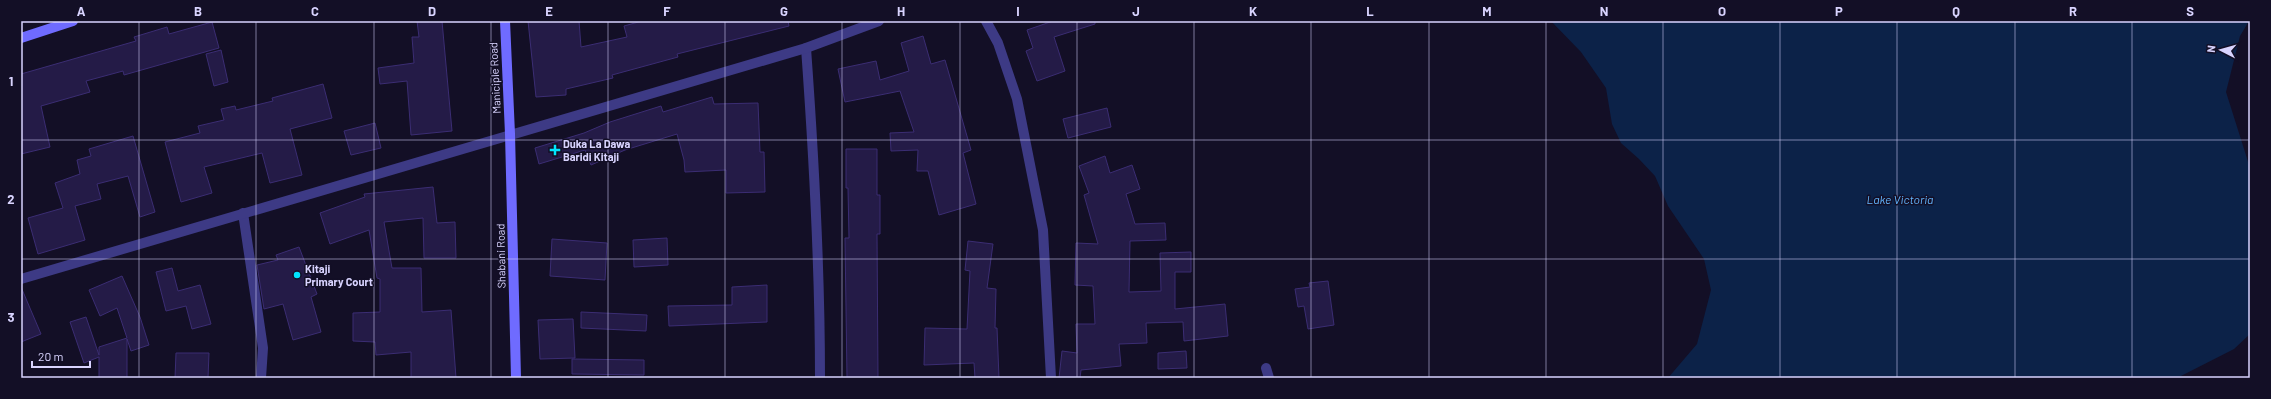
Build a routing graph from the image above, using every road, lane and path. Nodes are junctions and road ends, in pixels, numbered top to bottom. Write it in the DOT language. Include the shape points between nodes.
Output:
graph roads {
  1 [pos="73,21"];
  2 [pos="505,21"];
  3 [pos="879,21"];
  4 [pos="986,21"];
  5 [pos="21,38"];
  6 [pos="806,48"];
  7 [pos="510,134"];
  8 [pos="243,213"];
  9 [pos="21,279"];
  10 [pos="261,378"];
  11 [pos="516,378"];
  12 [pos="820,378"];
  13 [pos="1051,378"];
  1 -- 5 [label="street"];
  2 -- 7 [label="street, Maniciple Road"];
  3 -- 6 [label="street"];
  4 -- 13 [label="street" via="998,43 1017,99 1043,230"];
  6 -- 7 [label="street"];
  6 -- 12 [label="street" via="819,271"];
  7 -- 8 [label="street"];
  7 -- 11 [label="street, Shabani Road"];
  8 -- 9 [label="street"];
  8 -- 10 [label="street" via="263,348"];
}
